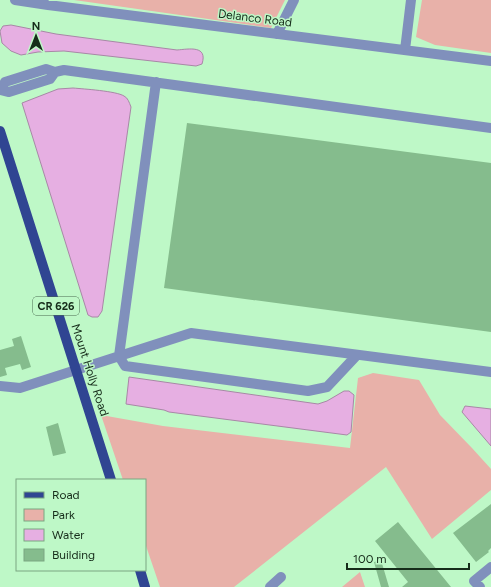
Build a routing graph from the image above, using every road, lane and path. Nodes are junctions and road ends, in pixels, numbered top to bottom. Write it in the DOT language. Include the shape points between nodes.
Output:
graph roads {
  1 [pos="15,0"];
  2 [pos="294,0"];
  3 [pos="411,0"];
  4 [pos="48,3"];
  5 [pos="277,34"];
  6 [pos="405,50"];
  7 [pos="491,61"];
  8 [pos="40,70"];
  9 [pos="55,72"];
  10 [pos="0,77"];
  11 [pos="156,82"];
  12 [pos="0,89"];
  13 [pos="491,128"];
  14 [pos="0,132"];
  15 [pos="356,355"];
  16 [pos="119,356"];
  17 [pos="76,370"];
  18 [pos="491,372"];
  19 [pos="0,386"];
  20 [pos="111,479"];
  21 [pos="491,567"];
  22 [pos="140,571"];
  23 [pos="281,577"];
  24 [pos="145,587"];
  25 [pos="270,587"];
  26 [pos="480,587"];
  1 -- 4 [label="street, Delanco Road"];
  2 -- 5 [label="street"];
  3 -- 6 [label="street"];
  4 -- 5 [label="street, Delanco Road"];
  5 -- 6 [label="street, Delanco Road"];
  6 -- 7 [label="street, Delanco Road"];
  8 -- 9 [label="street"];
  8 -- 10 [label="street" via="33,67"];
  8 -- 12 [label="street" via="5,82"];
  9 -- 11 [label="street" via="64,70"];
  9 -- 12 [label="street" via="50,78 9,92"];
  11 -- 13 [label="street"];
  11 -- 16 [label="street"];
  14 -- 17 [label="main road, Mount Holly Road / CR 626"];
  15 -- 16 [label="street" via="191,333"];
  15 -- 16 [label="street" via="327,387 308,391 125,366"];
  15 -- 18 [label="street"];
  16 -- 17 [label="street"];
  17 -- 19 [label="street" via="20,388"];
  17 -- 20 [label="main road, Mount Holly Road / CR 626"];
  21 -- 26 [label="street" via="474,581"];
  22 -- 24 [label="main road"];
  23 -- 25 [label="street"];
}
